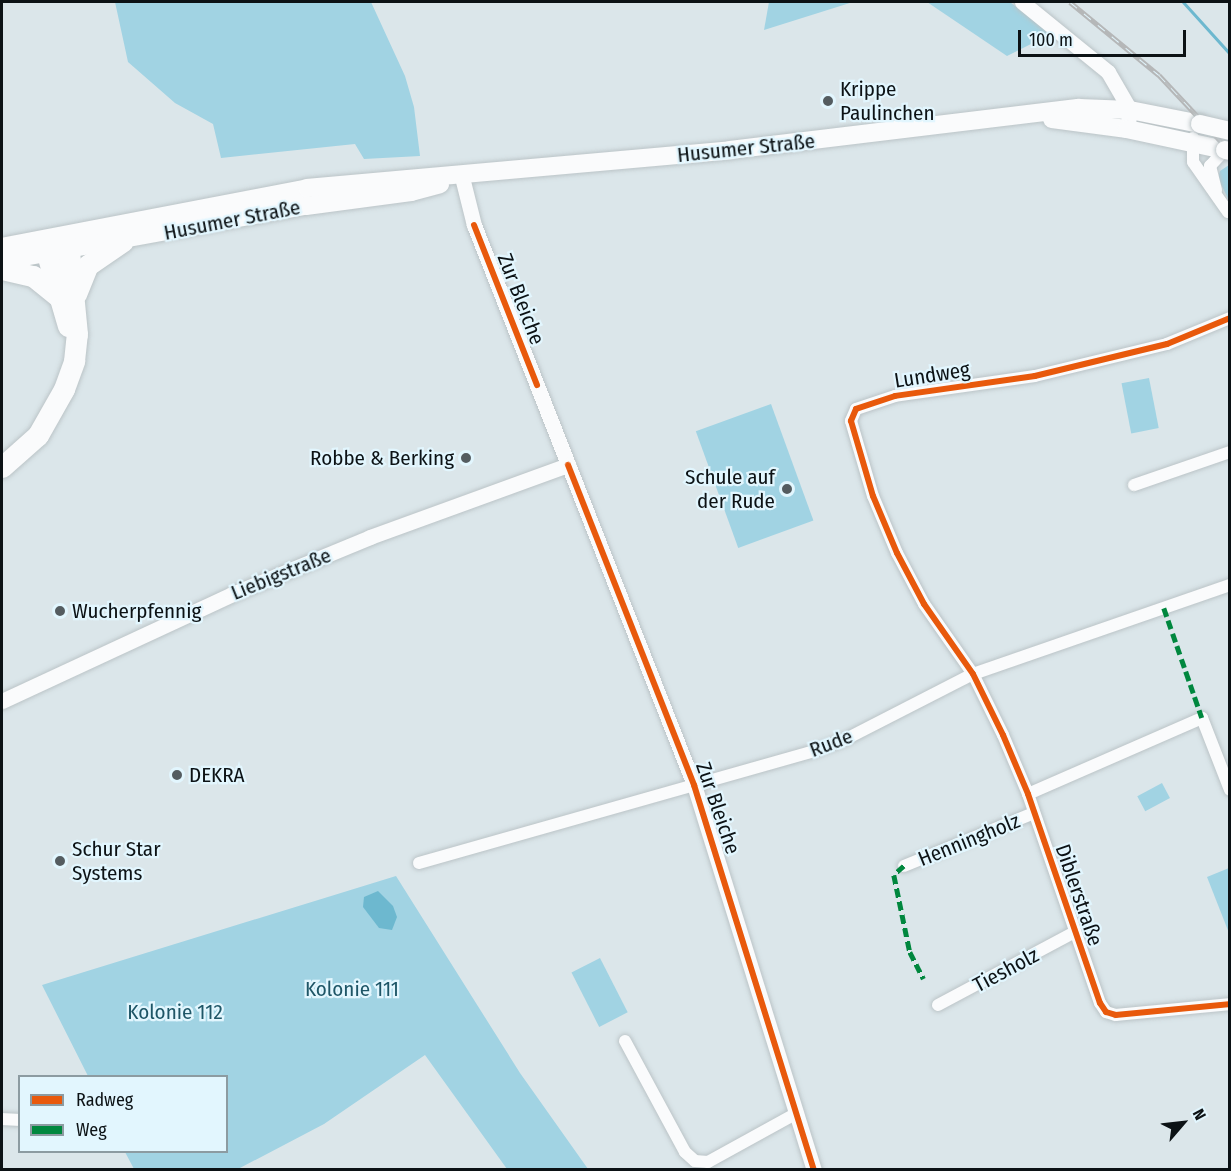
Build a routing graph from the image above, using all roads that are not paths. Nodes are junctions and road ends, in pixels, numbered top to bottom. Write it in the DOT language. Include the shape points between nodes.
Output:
graph roads {
  1 [pos="1022,2"];
  2 [pos="1128,119"];
  3 [pos="1200,124"];
  4 [pos="1230,131"];
  5 [pos="1190,144"];
  6 [pos="1227,150"];
  7 [pos="462,177"];
  8 [pos="1229,214"];
  9 [pos="123,241"];
  10 [pos="2,247"];
  11 [pos="58,248"];
  12 [pos="2,261"];
  13 [pos="2,269"];
  14 [pos="68,298"];
  15 [pos="1230,318"];
  16 [pos="1230,452"];
  17 [pos="568,465"];
  18 [pos="2,467"];
  19 [pos="1134,485"];
  20 [pos="1230,585"];
  21 [pos="973,674"];
  22 [pos="2,701"];
  23 [pos="694,785"];
  24 [pos="1230,790"];
  25 [pos="1028,794"];
  26 [pos="1034,813"];
  27 [pos="419,863"];
  28 [pos="904,867"];
  29 [pos="1074,933"];
  30 [pos="1230,1004"];
  31 [pos="938,1005"];
  32 [pos="625,1041"];
  33 [pos="797,1113"];
  34 [pos="2,1119"];
  35 [pos="18,1120"];
  36 [pos="814,1170"];
  1 -- 2 [label="street" via="1108,72"];
  2 -- 3 [label="main road, Husumer Straße"];
  2 -- 5 [label="main road, Husumer Straße"];
  2 -- 7 [label="main road, Husumer Straße" via="1079,108 1029,117"];
  3 -- 4 [label="main road, Husumer Straße, bridge"];
  3 -- 5 [label="street"];
  5 -- 6 [label="main road, Husumer Straße"];
  5 -- 8 [label="street" via="1193,162"];
  6 -- 8 [label="street" via="1213,159 1211,177"];
  7 -- 9 [label="main road, Husumer Straße" via="411,192 306,206"];
  7 -- 11 [label="main road, Husumer Straße" via="407,178 295,190"];
  7 -- 17 [label="street, Zur Bleiche" via="474,225"];
  9 -- 11 [label="main road, Husumer Straße"];
  9 -- 14 [label="highway" via="88,265"];
  10 -- 11 [label="main road, Husumer Straße"];
  11 -- 12 [label="main road, Husumer Straße"];
  11 -- 14 [label="highway"];
  13 -- 14 [label="highway" via="42,281"];
  14 -- 18 [label="highway" via="74,361 64,389 38,435"];
  15 -- 21 [label="street, Lundweg" via="1156,347 1035,376 895,396 851,414 873,496 897,553 924,604"];
  16 -- 19 [label="street"];
  17 -- 22 [label="street, Liebigstraße" via="370,537 232,594"];
  17 -- 23 [label="street, Zur Bleiche"];
  20 -- 21 [label="street, Rude"];
  21 -- 23 [label="street, Rude" via="844,740"];
  21 -- 25 [label="street, Diblerstraße"];
  23 -- 27 [label="street, Rude"];
  23 -- 33 [label="street, Zur Bleiche"];
  24 -- 25 [label="street" via="1202,718"];
  25 -- 26 [label="street, Diblerstraße"];
  26 -- 28 [label="street, Henningholz"];
  26 -- 29 [label="street, Diblerstraße"];
  29 -- 30 [label="street, Diblerstraße" via="1106,1012 1116,1015"];
  29 -- 31 [label="street, Tiesholz"];
  32 -- 33 [label="street" via="685,1152 695,1161 708,1162"];
  33 -- 36 [label="street, Zur Bleiche"];
  34 -- 35 [label="street"];
}
